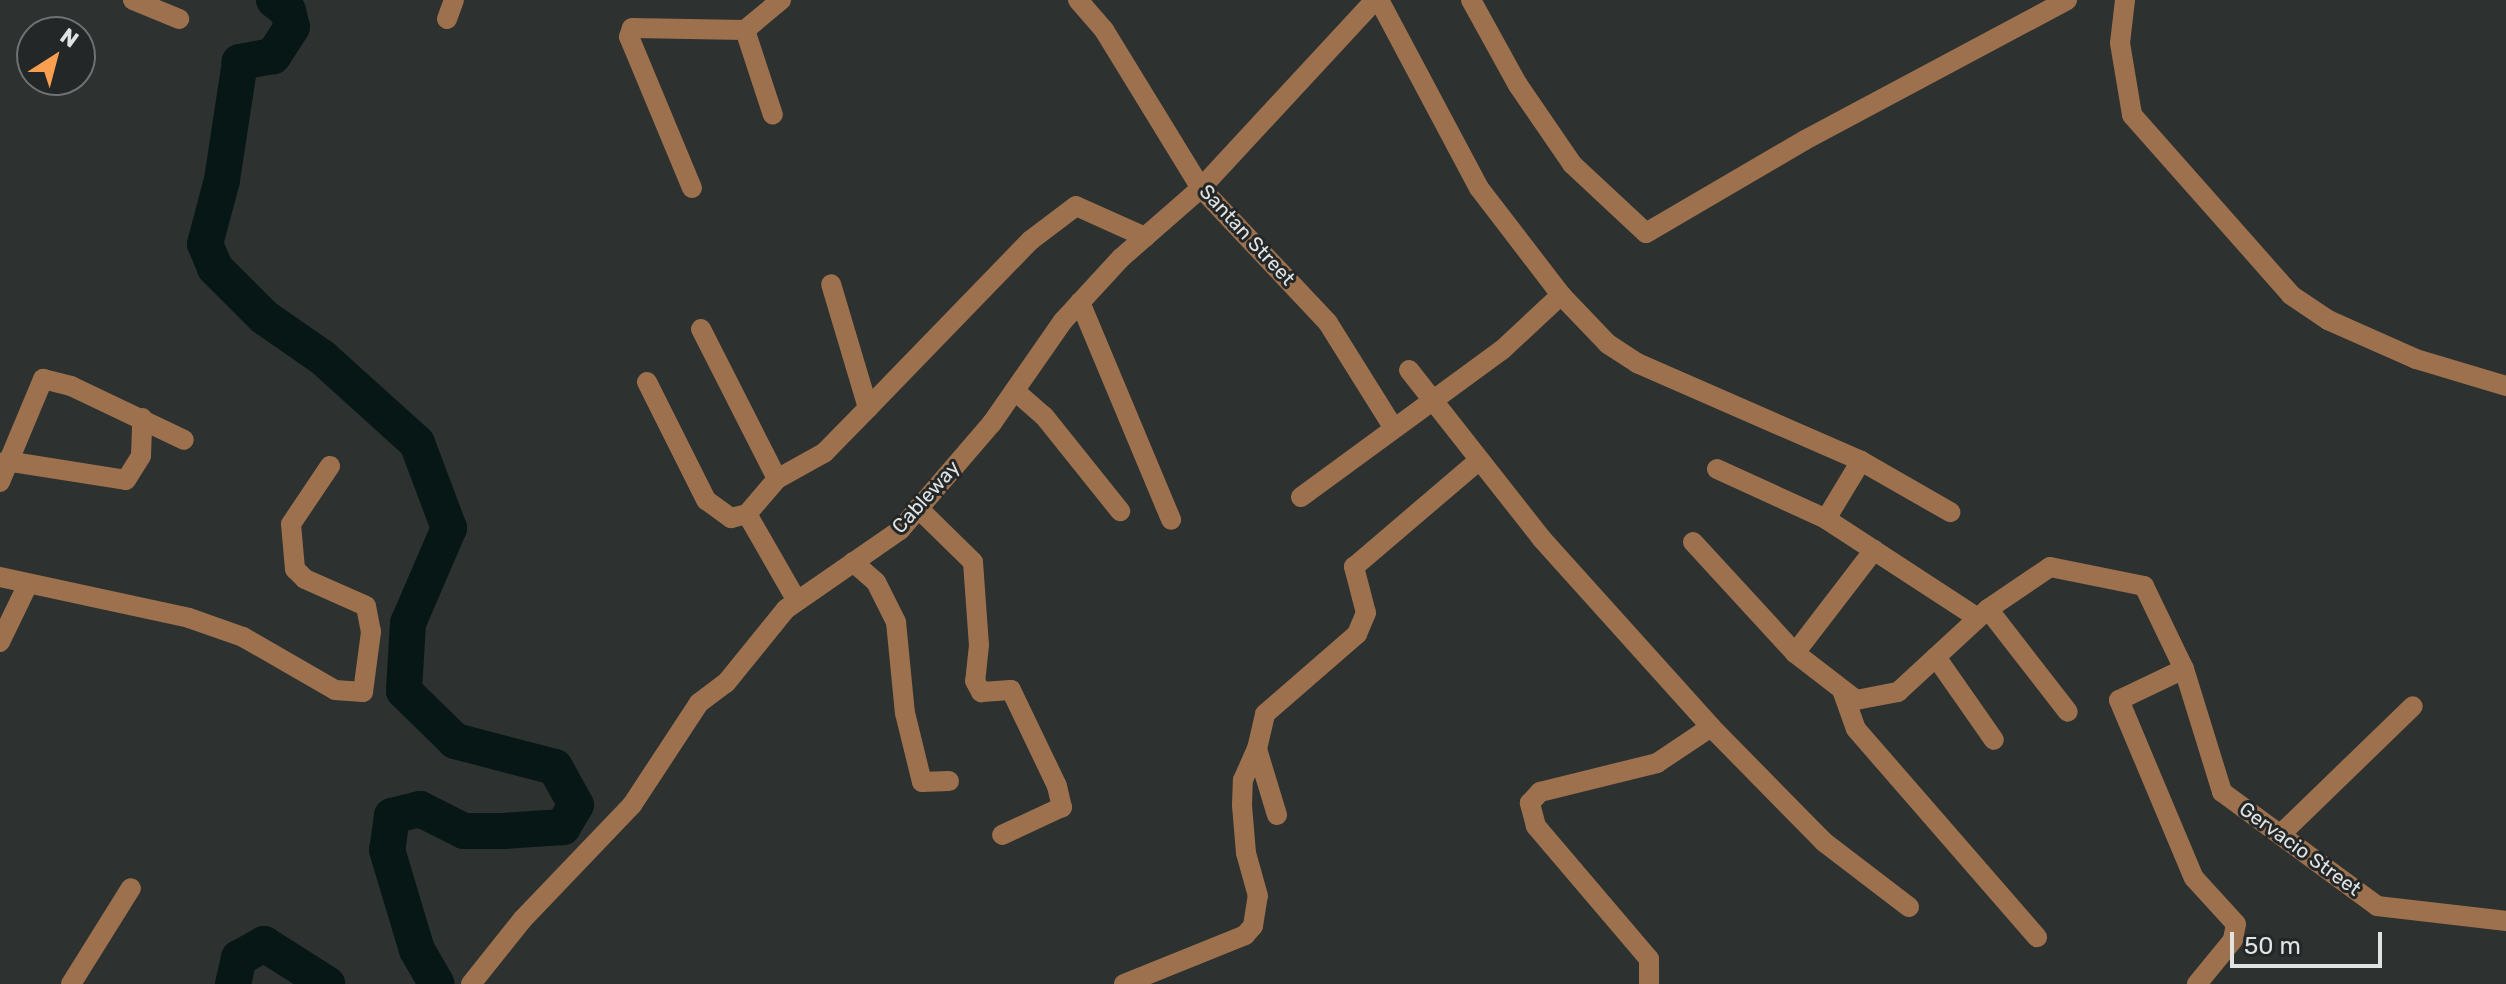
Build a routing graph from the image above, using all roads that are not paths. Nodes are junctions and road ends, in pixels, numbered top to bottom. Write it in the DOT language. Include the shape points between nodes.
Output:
graph roads {
  1 [pos="133,0"];
  2 [pos="781,0"];
  3 [pos="1078,0"];
  4 [pos="1377,0"];
  5 [pos="1471,0"];
  6 [pos="2067,0"];
  7 [pos="2125,0"];
  8 [pos="179,19"];
  9 [pos="745,30"];
  10 [pos="773,115"];
  11 [pos="692,188"];
  12 [pos="1201,188"];
  13 [pos="1145,237"];
  14 [pos="831,284"];
  15 [pos="1561,295"];
  16 [pos="1080,302"];
  17 [pos="701,329"];
  18 [pos="1409,370"];
  19 [pos="647,382"];
  20 [pos="2506,386"];
  21 [pos="1015,391"];
  22 [pos="1430,403"];
  23 [pos="868,408"];
  24 [pos="142,418"];
  25 [pos="1393,427"];
  26 [pos="184,440"];
  27 [pos="6,461"];
  28 [pos="1861,461"];
  29 [pos="1477,462"];
  30 [pos="330,466"];
  31 [pos="1717,469"];
  32 [pos="777,479"];
  33 [pos="0,482"];
  34 [pos="1301,497"];
  35 [pos="918,508"];
  36 [pos="1120,511"];
  37 [pos="1950,512"];
  38 [pos="747,514"];
  39 [pos="1826,519"];
  40 [pos="1171,520"];
  41 [pos="1693,542"];
  42 [pos="1874,550"];
  43 [pos="853,562"];
  44 [pos="0,577"];
  45 [pos="28,584"];
  46 [pos="797,601"];
  47 [pos="1983,614"];
  48 [pos="0,642"];
  49 [pos="1795,653"];
  50 [pos="1936,657"];
  51 [pos="2184,669"];
  52 [pos="1842,690"];
  53 [pos="2413,706"];
  54 [pos="2068,712"];
  55 [pos="1711,727"];
  56 [pos="1994,740"];
  57 [pos="1257,749"];
  58 [pos="949,781"];
  59 [pos="1277,815"];
  60 [pos="2282,833"];
  61 [pos="1002,835"];
  62 [pos="131,888"];
  63 [pos="1909,907"];
  64 [pos="2506,921"];
  65 [pos="2037,937"];
  66 [pos="71,984"];
  67 [pos="471,984"];
  68 [pos="1124,984"];
  69 [pos="1649,984"];
  70 [pos="2197,984"];
  1 -- 8 [label="street"];
  2 -- 9 [label="street"];
  3 -- 12 [label="street, Santan Street" via="1104,30"];
  4 -- 12 [label="street, Cableway"];
  4 -- 15 [label="street" via="1479,188"];
  5 -- 6 [label="street" via="1518,85 1572,164 1646,233 1805,140"];
  7 -- 20 [label="street" via="2120,43 2132,115 2291,295 2328,320 2416,359"];
  9 -- 10 [label="street"];
  9 -- 11 [label="street" via="632,28 629,37"];
  12 -- 13 [label="street, Cableway"];
  12 -- 25 [label="street, Santan Street" via="1328,323"];
  13 -- 16 [label="street, Cableway"];
  13 -- 23 [label="street" via="1076,206 1031,240"];
  14 -- 23 [label="street"];
  15 -- 22 [label="street" via="1502,350"];
  15 -- 28 [label="street" via="1608,344 1637,363"];
  16 -- 21 [label="street, Cableway"];
  16 -- 40 [label="street"];
  17 -- 32 [label="street"];
  18 -- 22 [label="street"];
  19 -- 38 [label="street" via="706,500 731,518"];
  21 -- 35 [label="street, Cableway"];
  21 -- 36 [label="street" via="1044,416"];
  22 -- 25 [label="street"];
  22 -- 29 [label="street"];
  23 -- 32 [label="street" via="824,453"];
  24 -- 26 [label="street"];
  24 -- 27 [label="street" via="141,456 126,480 106,481"];
  24 -- 27 [label="street" via="43,379"];
  25 -- 34 [label="street"];
  27 -- 33 [label="street"];
  28 -- 37 [label="street"];
  28 -- 39 [label="street"];
  29 -- 55 [label="street"];
  29 -- 57 [label="street" via="1354,567 1366,613 1357,634 1265,714"];
  30 -- 45 [label="street" via="291,524 295,569 305,579 366,606 371,632 363,692 335,690 243,637 189,618 122,599"];
  31 -- 39 [label="street"];
  32 -- 38 [label="street"];
  35 -- 43 [label="street, Cableway" via="900,530"];
  35 -- 61 [label="street" via="973,562 979,645 975,681 981,692 1011,690 1057,786 1062,807"];
  38 -- 46 [label="street"];
  39 -- 42 [label="street"];
  41 -- 49 [label="street"];
  42 -- 47 [label="street"];
  42 -- 49 [label="street"];
  43 -- 46 [label="street, Cableway"];
  43 -- 58 [label="street" via="876,582 896,622 905,713 922,782"];
  44 -- 45 [label="street"];
  45 -- 48 [label="street"];
  46 -- 67 [label="street, Cableway" via="726,683 699,703 632,805 522,920"];
  47 -- 50 [label="street, Gervacio Street"];
  47 -- 51 [label="street, Gervacio Street" via="2050,567 2144,586"];
  47 -- 54 [label="street"];
  49 -- 52 [label="street"];
  50 -- 52 [label="street, Gervacio Street" via="1898,692 1856,700"];
  50 -- 56 [label="street"];
  51 -- 60 [label="street, Gervacio Street" via="2222,792"];
  51 -- 70 [label="street" via="2119,700 2194,878 2236,924 2233,940"];
  52 -- 65 [label="street" via="1856,729"];
  53 -- 60 [label="street"];
  55 -- 63 [label="street" via="1824,842"];
  55 -- 69 [label="street" via="1657,763 1540,792 1530,803 1536,826 1649,959"];
  57 -- 59 [label="street"];
  57 -- 68 [label="street" via="1243,780 1242,805 1246,853 1258,896 1253,926 1245,935"];
  60 -- 64 [label="street, Gervacio Street" via="2377,906"];
  62 -- 66 [label="street"];
}
